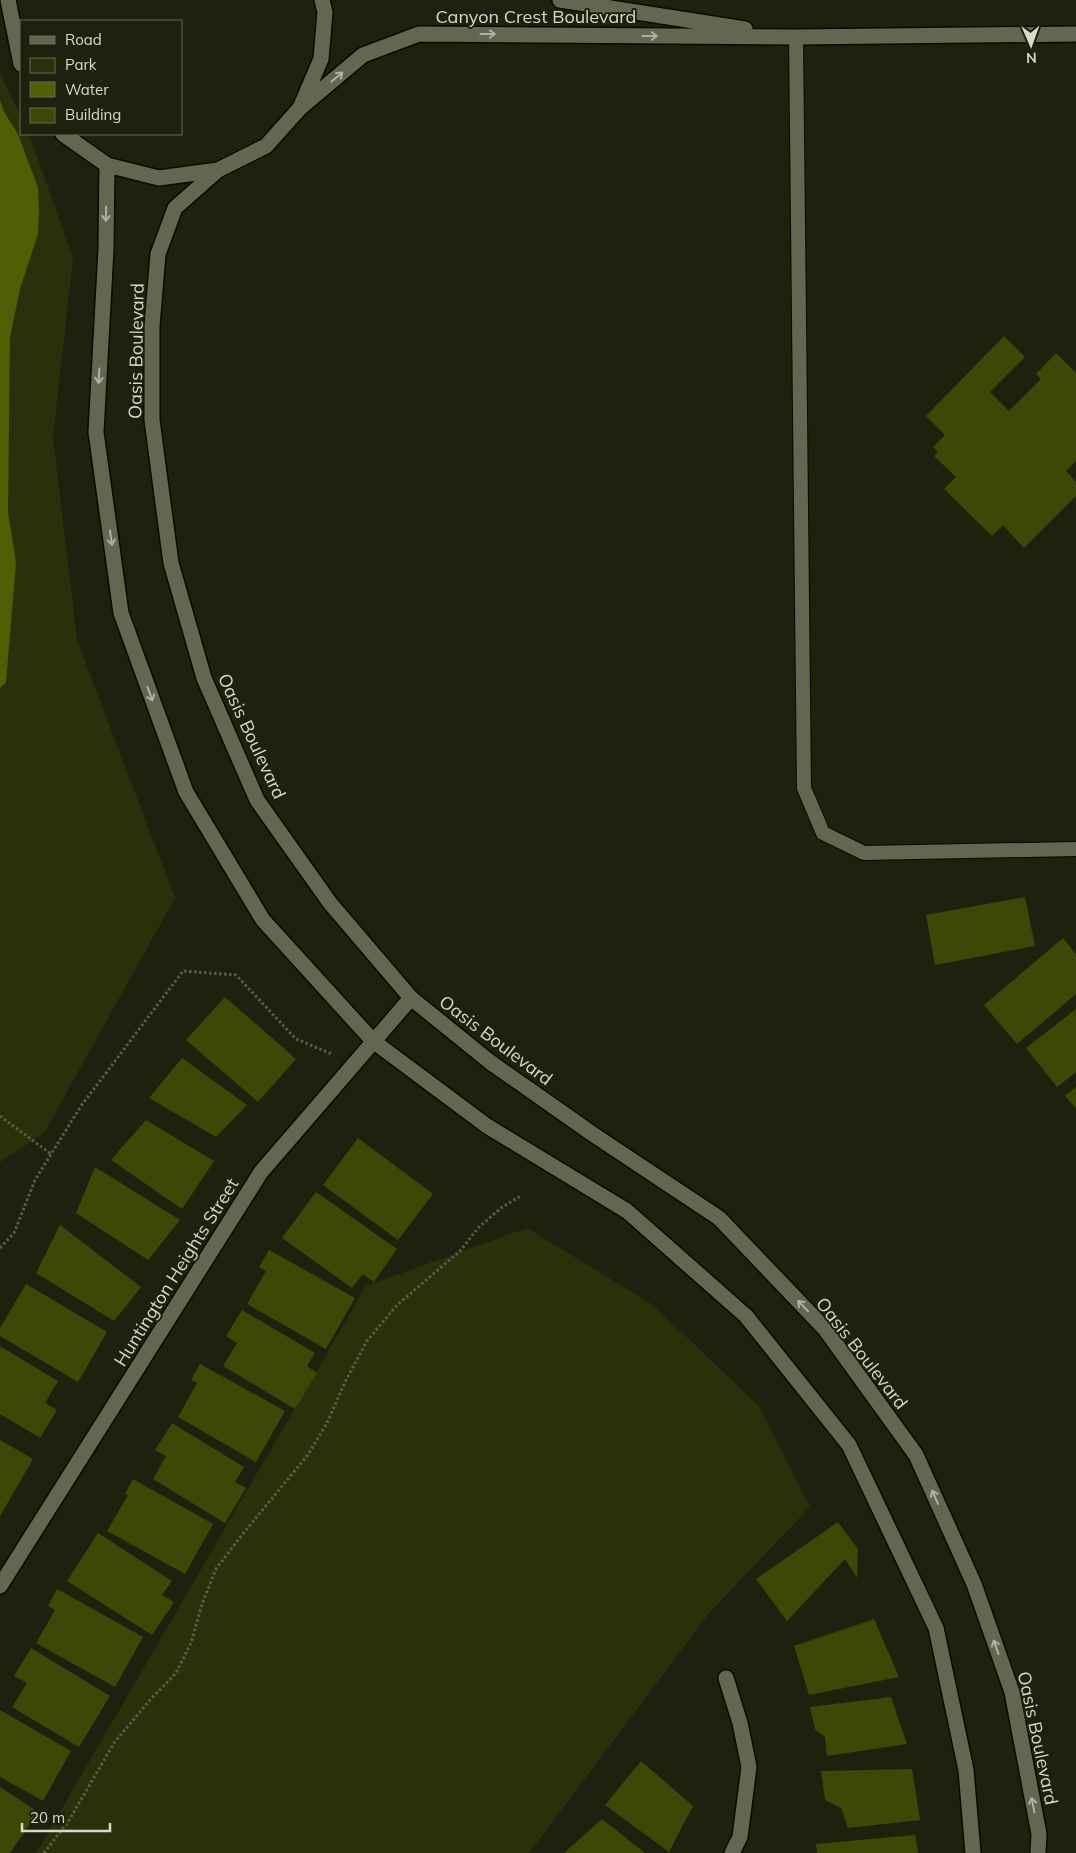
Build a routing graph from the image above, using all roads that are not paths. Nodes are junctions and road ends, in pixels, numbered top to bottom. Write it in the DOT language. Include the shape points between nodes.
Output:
graph roads {
  1 [pos="8,0"];
  2 [pos="17,0"];
  3 [pos="322,0"];
  4 [pos="560,0"];
  5 [pos="1076,34"];
  6 [pos="796,37"];
  7 [pos="20,56"];
  8 [pos="20,57"];
  9 [pos="300,108"];
  10 [pos="65,135"];
  11 [pos="107,165"];
  12 [pos="218,170"];
  13 [pos="1076,849"];
  14 [pos="411,998"];
  15 [pos="373,1041"];
  16 [pos="0,1586"];
  17 [pos="726,1678"];
  18 [pos="732,1853"];
  19 [pos="973,1853"];
  20 [pos="1038,1853"];
  1 -- 8 [label="street"];
  2 -- 7 [label="street" via="14,17"];
  3 -- 9 [label="street, Oasis Boulevard" via="325,12 322,59"];
  4 -- 6 [label="street, Canyon Crest Boulevard"];
  5 -- 6 [label="street, Canyon Crest Boulevard"];
  9 -- 6 [label="street, Canyon Crest Boulevard, one-way" via="364,55 418,34"];
  6 -- 13 [label="lane" via="804,788 823,833 864,853"];
  9 -- 12 [label="street, Oasis Boulevard" via="266,146"];
  10 -- 11 [label="street, Oasis Boulevard"];
  11 -- 12 [label="street, Oasis Boulevard" via="159,178"];
  11 -- 15 [label="street, Oasis Boulevard, one-way" via="96,432 121,613 191,800 262,920"];
  12 -- 14 [label="street, Oasis Boulevard" via="175,208 158,254 152,326 152,420 171,563 204,678 257,800 330,903"];
  14 -- 15 [label="street, Huntington Heights Street"];
  20 -- 14 [label="street, Oasis Boulevard, one-way" via="1039,1834 1012,1692 974,1584 916,1455 825,1329 719,1218 498,1067"];
  15 -- 16 [label="street, Huntington Heights Street" via="261,1172"];
  15 -- 19 [label="street, Oasis Boulevard" via="487,1126 627,1211 746,1316 849,1445 936,1628 966,1770"];
  17 -- 18 [label="street" via="749,1767 740,1837"];
}
